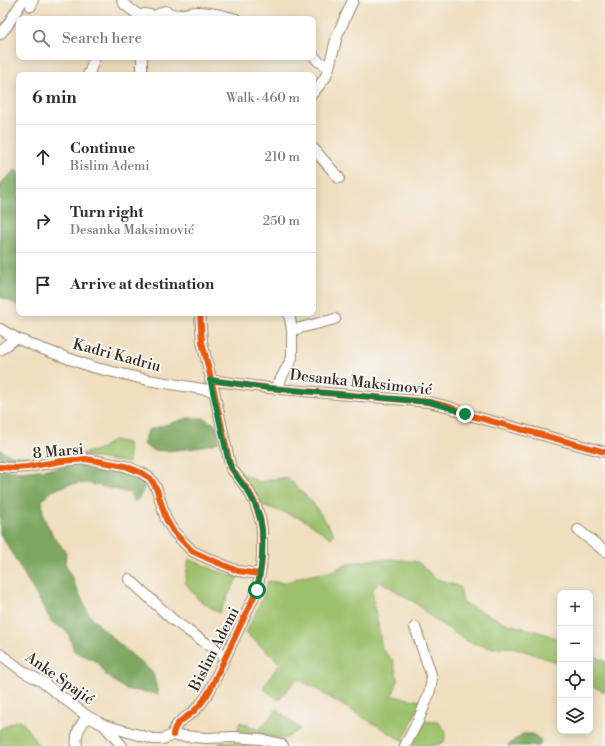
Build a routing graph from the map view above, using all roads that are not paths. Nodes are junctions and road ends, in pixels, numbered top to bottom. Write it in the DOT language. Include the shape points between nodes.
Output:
graph roads {
  1 [pos="122,0"];
  2 [pos="353,0"];
  3 [pos="29,2"];
  4 [pos="137,16"];
  5 [pos="142,16"];
  6 [pos="155,16"];
  7 [pos="155,16"];
  8 [pos="224,16"];
  9 [pos="0,34"];
  10 [pos="316,59"];
  11 [pos="94,60"];
  12 [pos="142,60"];
  13 [pos="329,67"];
  14 [pos="90,72"];
  15 [pos="142,72"];
  16 [pos="316,89"];
  17 [pos="316,152"];
  18 [pos="338,178"];
  19 [pos="200,316"];
  20 [pos="290,316"];
  21 [pos="335,319"];
  22 [pos="0,329"];
  23 [pos="292,330"];
  24 [pos="16,338"];
  25 [pos="0,350"];
  26 [pos="210,380"];
  27 [pos="276,388"];
  28 [pos="214,391"];
  29 [pos="605,452"];
  30 [pos="0,467"];
  31 [pos="578,530"];
  32 [pos="605,551"];
  33 [pos="260,574"];
  34 [pos="129,579"];
  35 [pos="415,627"];
  36 [pos="0,654"];
  37 [pos="226,656"];
  38 [pos="87,716"];
  39 [pos="104,725"];
  40 [pos="173,735"];
  41 [pos="77,746"];
  42 [pos="122,746"];
  43 [pos="284,746"];
  44 [pos="405,746"];
  1 -- 4 [label="street"];
  2 -- 13 [label="street"];
  3 -- 9 [label="street"];
  5 -- 7 [label="street"];
  6 -- 8 [label="street" via="166,11 177,15 195,12"];
  10 -- 13 [label="street"];
  11 -- 14 [label="street"];
  12 -- 15 [label="street"];
  13 -- 16 [label="street" via="325,78"];
  17 -- 18 [label="street"];
  19 -- 26 [label="street, Bislim Ademi" via="202,342"];
  20 -- 23 [label="street, Desanka Maksimović"];
  21 -- 23 [label="street"];
  22 -- 24 [label="street, Kadri Kadriu"];
  23 -- 27 [label="street, Desanka Maksimović" via="292,358"];
  24 -- 25 [label="street"];
  24 -- 28 [label="street, Kadri Kadriu" via="92,367"];
  26 -- 27 [label="street, Desanka Maksimović"];
  26 -- 28 [label="street, Bislim Ademi"];
  27 -- 29 [label="street, Desanka Maksimović" via="429,402"];
  28 -- 33 [label="street, Bislim Ademi" via="228,460 252,497 260,518 263,542"];
  30 -- 33 [label="street, 8 Marsi" via="27,467 86,460 124,466 140,472 150,478 158,490 166,519 173,531 192,551 238,571"];
  31 -- 32 [label="street"];
  33 -- 37 [label="street, Bislim Ademi" via="255,596"];
  34 -- 37 [label="street" via="172,619"];
  35 -- 44 [label="street" via="432,680 418,721"];
  36 -- 38 [label="street, Anke Spajić"];
  37 -- 40 [label="street, Bislim Ademi" via="207,695 195,711 173,729"];
  38 -- 39 [label="street, Anke Spajić"];
  38 -- 41 [label="street" via="78,730"];
  39 -- 40 [label="street" via="153,739"];
  39 -- 42 [label="street"];
  40 -- 43 [label="street" via="260,739"];
}
